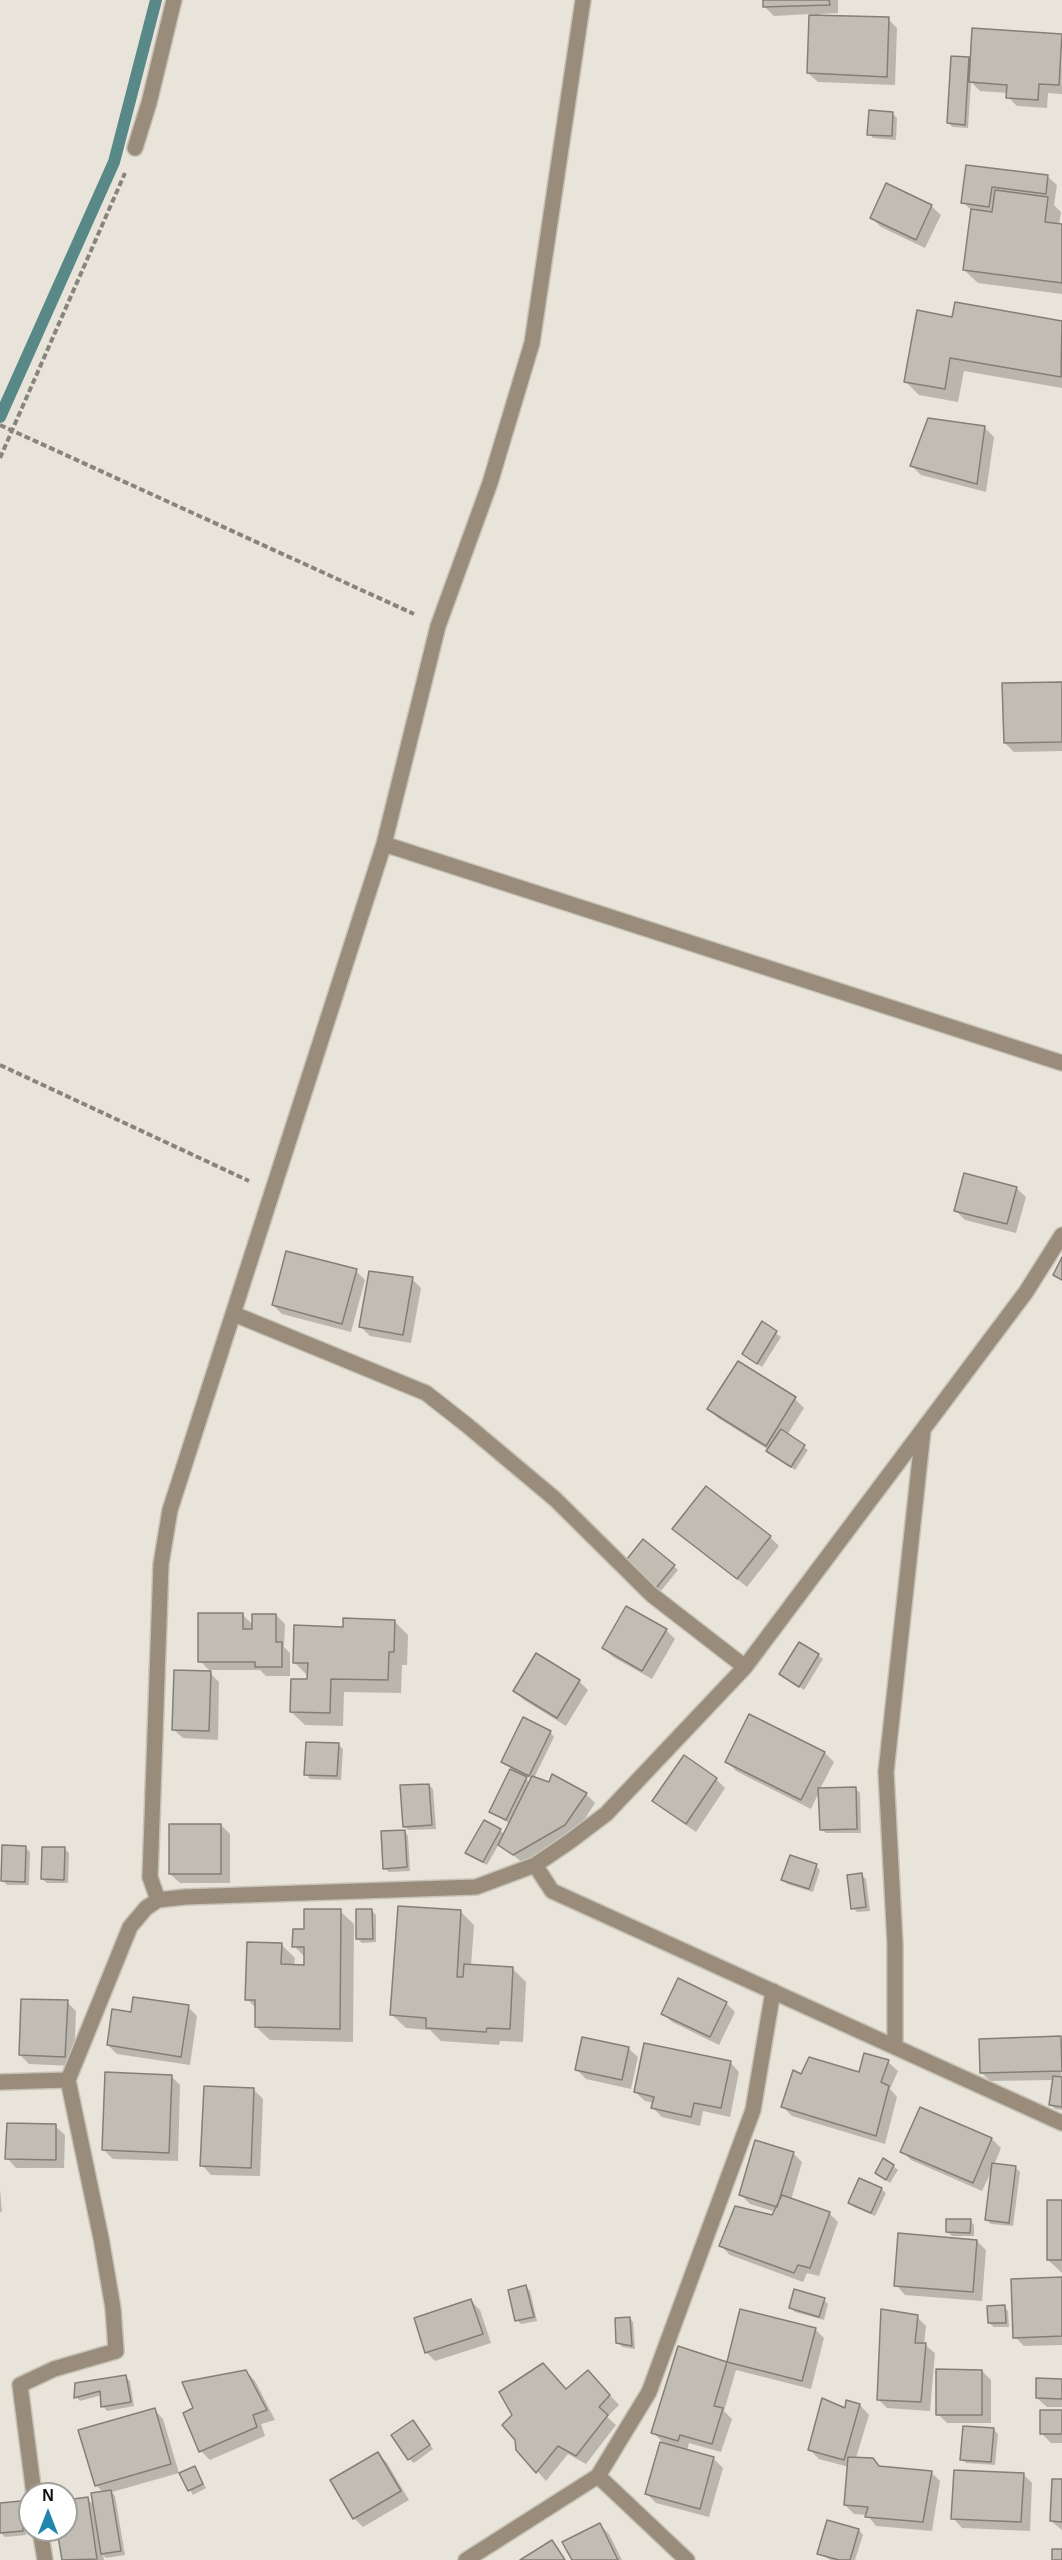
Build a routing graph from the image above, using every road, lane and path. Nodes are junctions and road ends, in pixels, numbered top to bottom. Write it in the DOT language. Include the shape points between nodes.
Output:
graph roads {
  1 [pos="174,0"];
  2 [pos="583,0"];
  3 [pos="135,148"];
  4 [pos="0,425"];
  5 [pos="12,430"];
  6 [pos="0,458"];
  7 [pos="438,626"];
  8 [pos="384,844"];
  9 [pos="1062,1063"];
  10 [pos="0,1065"];
  11 [pos="271,1191"];
  12 [pos="1062,1235"];
  13 [pos="234,1314"];
  14 [pos="923,1431"];
  15 [pos="745,1667"];
  16 [pos="535,1865"];
  17 [pos="158,1900"];
  18 [pos="773,1991"];
  19 [pos="895,2045"];
  20 [pos="68,2080"];
  21 [pos="0,2082"];
  22 [pos="1062,2123"];
  23 [pos="598,2476"];
  24 [pos="32,2482"];
  25 [pos="42,2542"];
  26 [pos="45,2560"];
  27 [pos="466,2560"];
  28 [pos="687,2560"];
  1 -- 3 [label="street"];
  2 -- 7 [label="street" via="532,343 490,483"];
  3 -- 5 [label="path"];
  4 -- 5 [label="path"];
  5 -- 6 [label="path"];
  5 -- 7 [label="path"];
  7 -- 8 [label="street"];
  8 -- 9 [label="street"];
  8 -- 11 [label="street"];
  10 -- 11 [label="path"];
  11 -- 13 [label="street"];
  12 -- 14 [label="street" via="1026,1292"];
  13 -- 15 [label="street" via="426,1393 555,1499 652,1595"];
  13 -- 17 [label="street" via="170,1510 161,1564 150,1877"];
  14 -- 15 [label="street"];
  14 -- 19 [label="street" via="886,1772 895,1944"];
  15 -- 16 [label="street" via="606,1814"];
  16 -- 17 [label="street" via="476,1887"];
  16 -- 18 [label="street" via="552,1891"];
  17 -- 20 [label="street" via="130,1927"];
  18 -- 19 [label="street"];
  18 -- 23 [label="street" via="750,2120 649,2391"];
  19 -- 22 [label="street"];
  20 -- 21 [label="street"];
  20 -- 24 [label="street" via="101,2238 116,2351 54,2369 20,2385"];
  23 -- 27 [label="street"];
  23 -- 28 [label="street"];
  25 -- 26 [label="street"];
}
